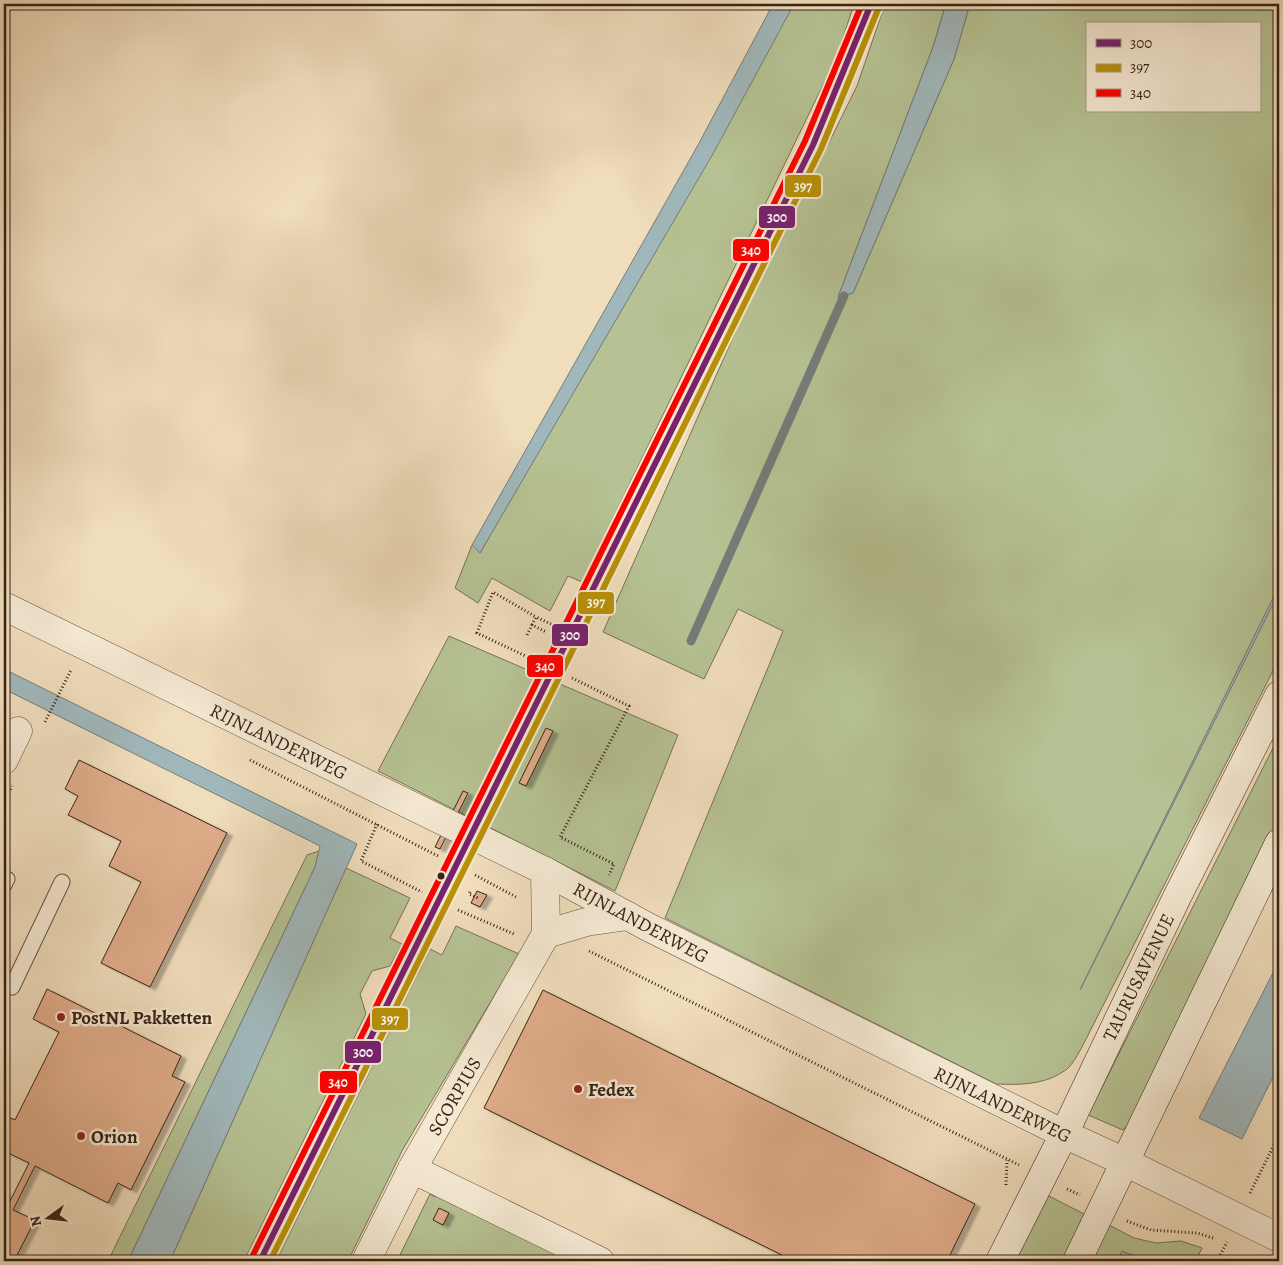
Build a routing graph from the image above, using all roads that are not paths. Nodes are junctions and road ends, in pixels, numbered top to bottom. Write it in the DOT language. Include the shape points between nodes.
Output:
graph roads {
  1 [pos="871,4"];
  2 [pos="4,606"];
  3 [pos="1279,694"];
  4 [pos="30,730"];
  5 [pos="4,760"];
  6 [pos="1279,843"];
  7 [pos="546,872"];
  8 [pos="4,878"];
  9 [pos="62,882"];
  10 [pos="4,885"];
  11 [pos="628,916"];
  12 [pos="534,936"];
  13 [pos="4,984"];
  14 [pos="1064,1134"];
  15 [pos="1125,1162"];
  16 [pos="412,1169"];
  17 [pos="1279,1238"];
  18 [pos="260,1261"];
  19 [pos="366,1261"];
  20 [pos="600,1261"];
  21 [pos="1000,1261"];
  22 [pos="1077,1261"];
  1 -- 18 [label="lane, bridge" via="813,146"];
  2 -- 7 [label="street, RIJNLANDERWEG"];
  3 -- 14 [label="street, TAURUSAVENUE"];
  4 -- 5 [label="street"];
  6 -- 15 [label="street"];
  7 -- 11 [label="street, RIJNLANDERWEG"];
  7 -- 12 [label="street, SCORPIUS"];
  8 -- 10 [label="lane" via="7,879"];
  9 -- 13 [label="lane" via="12,987"];
  11 -- 12 [label="street" via="586,922"];
  11 -- 14 [label="street, RIJNLANDERWEG"];
  12 -- 16 [label="street, SCORPIUS"];
  14 -- 15 [label="street, RIJNLANDERWEG"];
  14 -- 21 [label="street, TAURUSAVENUE"];
  15 -- 17 [label="street, RIJNLANDERWEG"];
  15 -- 22 [label="street"];
  16 -- 19 [label="street, SCORPIUS"];
  16 -- 20 [label="street"];
}
